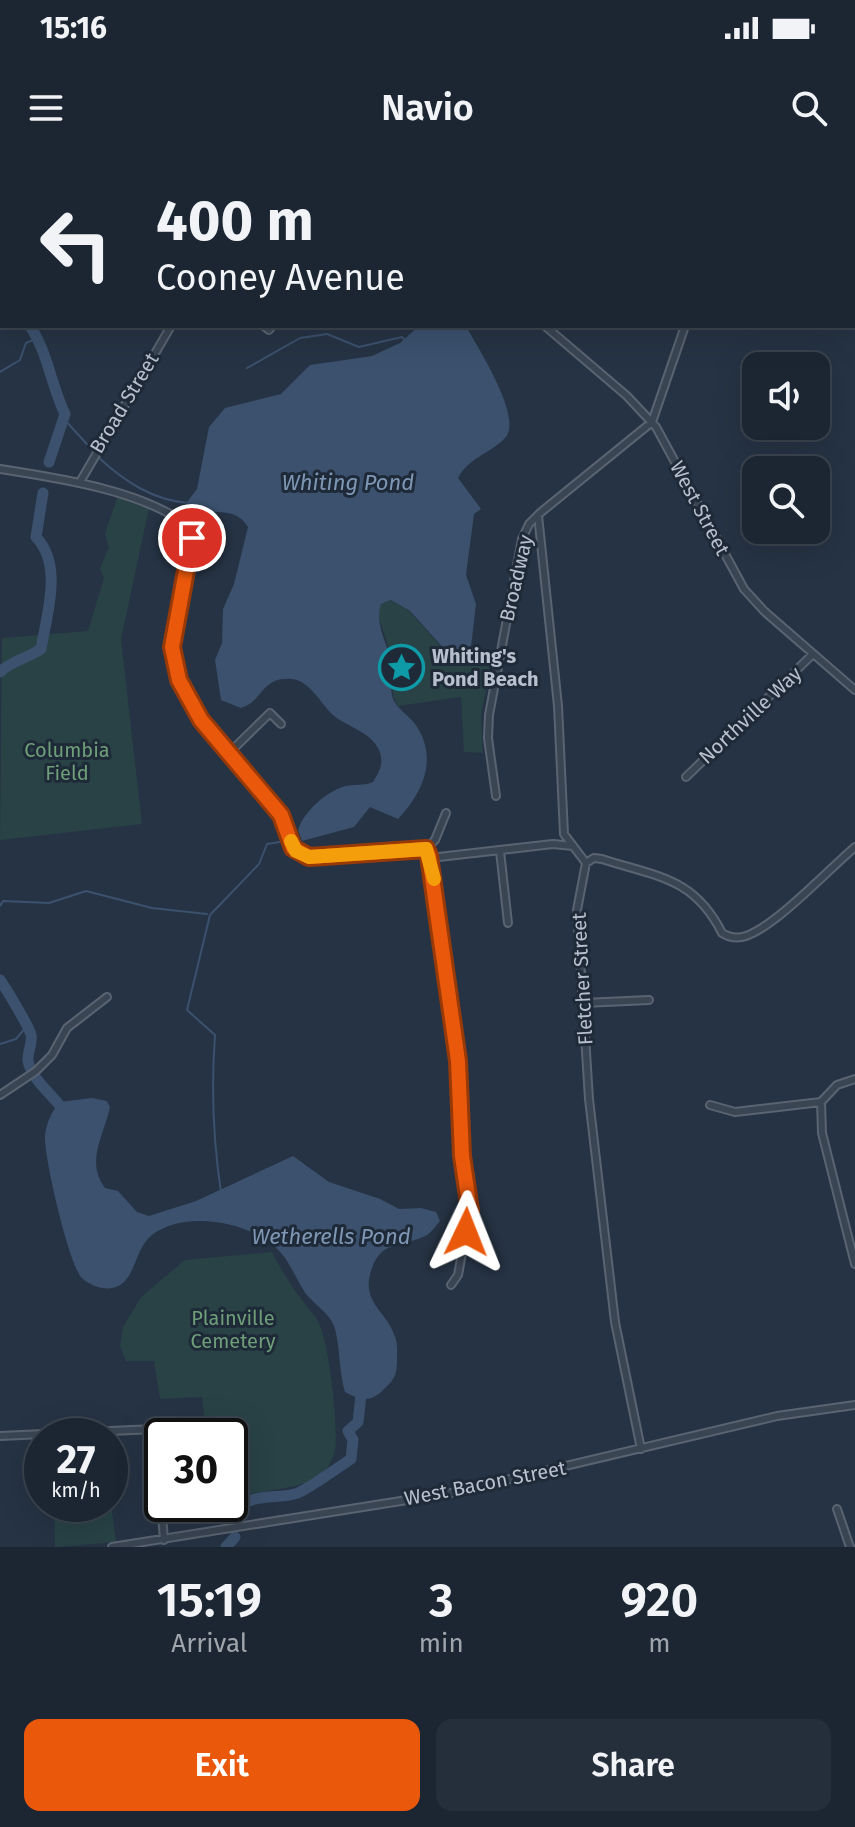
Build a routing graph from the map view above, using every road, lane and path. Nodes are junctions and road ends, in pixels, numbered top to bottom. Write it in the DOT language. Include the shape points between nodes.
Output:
graph roads {
  1 [pos="170,328"];
  2 [pos="547,328"];
  3 [pos="684,328"];
  4 [pos="652,422"];
  5 [pos="0,469"];
  6 [pos="80,482"];
  7 [pos="538,515"];
  8 [pos="813,654"];
  9 [pos="855,690"];
  10 [pos="281,724"];
  11 [pos="229,753"];
  12 [pos="686,777"];
  13 [pos="496,796"];
  14 [pos="446,813"];
  15 [pos="573,846"];
  16 [pos="855,847"];
  17 [pos="426,849"];
  18 [pos="500,851"];
  19 [pos="430,858"];
  20 [pos="586,863"];
  21 [pos="508,923"];
  22 [pos="107,997"];
  23 [pos="649,1000"];
  24 [pos="583,1003"];
  25 [pos="855,1079"];
  26 [pos="0,1095"];
  27 [pos="821,1102"];
  28 [pos="710,1105"];
  29 [pos="855,1264"];
  30 [pos="451,1285"];
  31 [pos="855,1405"];
  32 [pos="0,1436"];
  33 [pos="641,1449"];
  34 [pos="837,1509"];
  35 [pos="164,1540"];
  36 [pos="112,1547"];
  37 [pos="850,1547"];
  1 -- 6 [label="street, Broad Street"];
  2 -- 4 [label="street, West Street"];
  3 -- 4 [label="street"];
  4 -- 7 [label="street, Broadway"];
  4 -- 8 [label="street, West Street" via="744,589"];
  5 -- 6 [label="street"];
  6 -- 11 [label="street" via="140,502 190,527 173,660 191,706"];
  7 -- 13 [label="street, Broadway" via="522,539 490,704 488,738"];
  7 -- 15 [label="street" via="557,693 564,834"];
  8 -- 9 [label="street, West Street"];
  8 -- 12 [label="street, Northville Way"];
  10 -- 11 [label="street" via="270,713"];
  11 -- 17 [label="street" via="277,809 300,854"];
  14 -- 17 [label="street"];
  15 -- 18 [label="street"];
  15 -- 20 [label="street"];
  16 -- 20 [label="street" via="744,937 722,933 709,908 688,889 602,859"];
  17 -- 19 [label="street"];
  18 -- 19 [label="street"];
  18 -- 21 [label="street"];
  19 -- 30 [label="street" via="458,1061 470,1210 458,1275"];
  20 -- 24 [label="street, Fletcher Street" via="577,910"];
  22 -- 26 [label="street" via="67,1028 35,1072"];
  23 -- 24 [label="street"];
  24 -- 33 [label="street, Fletcher Street" via="615,1322"];
  25 -- 27 [label="street" via="837,1085"];
  27 -- 28 [label="street" via="735,1112"];
  27 -- 29 [label="street" via="822,1133"];
  31 -- 33 [label="street, West Bacon Street" via="777,1416"];
  32 -- 35 [label="street" via="155,1429"];
  33 -- 35 [label="street, West Bacon Street" via="451,1493"];
  34 -- 37 [label="street"];
  35 -- 36 [label="street, West Bacon Street"];
}
